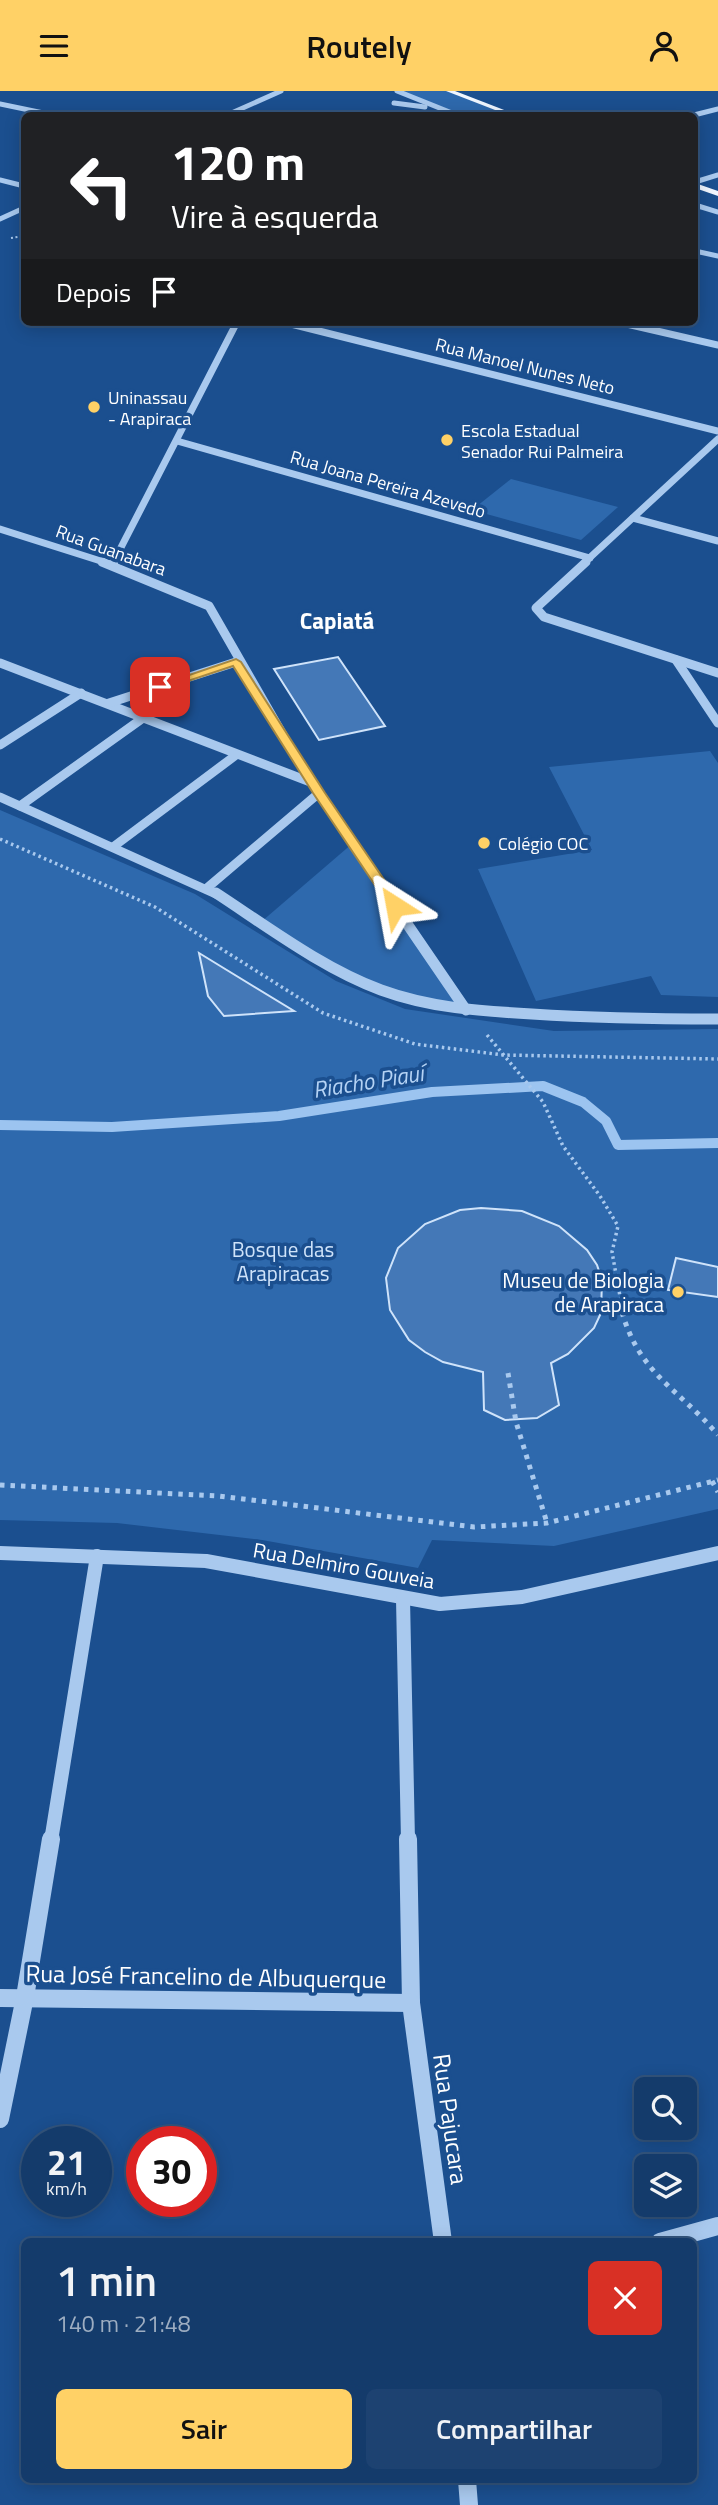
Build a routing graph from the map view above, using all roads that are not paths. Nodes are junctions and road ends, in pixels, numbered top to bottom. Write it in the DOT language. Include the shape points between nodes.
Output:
graph roads {
  1 [pos="281,91"];
  2 [pos="397,91"];
  3 [pos="449,91"];
  4 [pos="394,103"];
  5 [pos="0,104"];
  6 [pos="718,109"];
  7 [pos="443,110"];
  8 [pos="39,112"];
  9 [pos="234,112"];
  10 [pos="449,112"];
  11 [pos="505,112"];
  12 [pos="698,114"];
  13 [pos="718,175"];
  14 [pos="0,180"];
  15 [pos="698,183"];
  16 [pos="21,185"];
  17 [pos="698,185"];
  18 [pos="718,194"];
  19 [pos="698,206"];
  20 [pos="21,209"];
  21 [pos="718,212"];
  22 [pos="0,219"];
  23 [pos="698,252"];
  24 [pos="718,256"];
  25 [pos="235,326"];
  26 [pos="299,326"];
  27 [pos="636,326"];
  28 [pos="718,334"];
  29 [pos="707,342"];
  30 [pos="718,345"];
  31 [pos="718,431"];
  32 [pos="718,439"];
  33 [pos="177,441"];
  34 [pos="634,518"];
  35 [pos="0,529"];
  36 [pos="718,541"];
  37 [pos="590,558"];
  38 [pos="112,565"];
  39 [pos="676,660"];
  40 [pos="236,662"];
  41 [pos="0,663"];
  42 [pos="718,673"];
  43 [pos="81,694"];
  44 [pos="109,703"];
  45 [pos="143,718"];
  46 [pos="718,723"];
  47 [pos="0,745"];
  48 [pos="236,755"];
  49 [pos="313,783"];
  50 [pos="319,793"];
  51 [pos="0,797"];
  52 [pos="20,806"];
  53 [pos="113,847"];
  54 [pos="207,888"];
  55 [pos="466,1010"];
  56 [pos="718,1019"];
  57 [pos="0,1553"];
  58 [pos="718,1553"];
  59 [pos="97,1556"];
  60 [pos="403,1599"];
  61 [pos="25,1997"];
  62 [pos="0,1998"];
  63 [pos="411,2004"];
  64 [pos="0,2119"];
  65 [pos="718,2225"];
  66 [pos="442,2238"];
  67 [pos="674,2238"];
  68 [pos="467,2483"];
  69 [pos="469,2505"];
  1 -- 9 [label="street"];
  2 -- 7 [label="street"];
  3 -- 11 [label="main road"];
  4 -- 7 [label="street"];
  5 -- 8 [label="street"];
  6 -- 12 [label="street"];
  7 -- 10 [label="street"];
  13 -- 15 [label="street"];
  14 -- 16 [label="street"];
  17 -- 18 [label="main road"];
  19 -- 21 [label="street"];
  20 -- 22 [label="street"];
  23 -- 24 [label="street"];
  25 -- 33 [label="street"];
  26 -- 31 [label="street, Rua Manoel Nunes Neto"];
  27 -- 29 [label="street"];
  28 -- 29 [label="street"];
  29 -- 30 [label="street"];
  32 -- 34 [label="street"];
  33 -- 37 [label="street, Rua Joana Pereira Azevedo"];
  33 -- 38 [label="street"];
  34 -- 36 [label="street"];
  34 -- 37 [label="street"];
  35 -- 38 [label="street, Rua Guanabara"];
  37 -- 39 [label="street" via="536,611"];
  38 -- 40 [label="street, Rua Guanabara" via="208,606"];
  39 -- 42 [label="street"];
  39 -- 46 [label="street"];
  40 -- 44 [label="street"];
  40 -- 49 [label="street"];
  41 -- 43 [label="street"];
  43 -- 44 [label="street"];
  43 -- 47 [label="street"];
  44 -- 45 [label="street"];
  45 -- 48 [label="street"];
  45 -- 52 [label="street"];
  48 -- 49 [label="street"];
  48 -- 53 [label="street"];
  49 -- 50 [label="street"];
  50 -- 54 [label="street"];
  50 -- 55 [label="street"];
  51 -- 52 [label="street"];
  52 -- 53 [label="street"];
  53 -- 54 [label="street"];
  54 -- 55 [label="street" via="320,959 379,989"];
  55 -- 56 [label="street" via="612,1019"];
  57 -- 59 [label="street, Rua Delmiro Gouveia"];
  58 -- 60 [label="street, Rua Delmiro Gouveia" via="522,1597 440,1604"];
  59 -- 60 [label="street, Rua Delmiro Gouveia" via="206,1561"];
  59 -- 61 [label="street"];
  60 -- 63 [label="street, Rua Pajucara"];
  61 -- 62 [label="street, Rua José Francelino de Albuquerque"];
  61 -- 63 [label="street, Rua José Francelino de Albuquerque"];
  61 -- 64 [label="street"];
  63 -- 66 [label="street, Rua Pajucara"];
  65 -- 67 [label="street"];
  68 -- 69 [label="street"];
}
